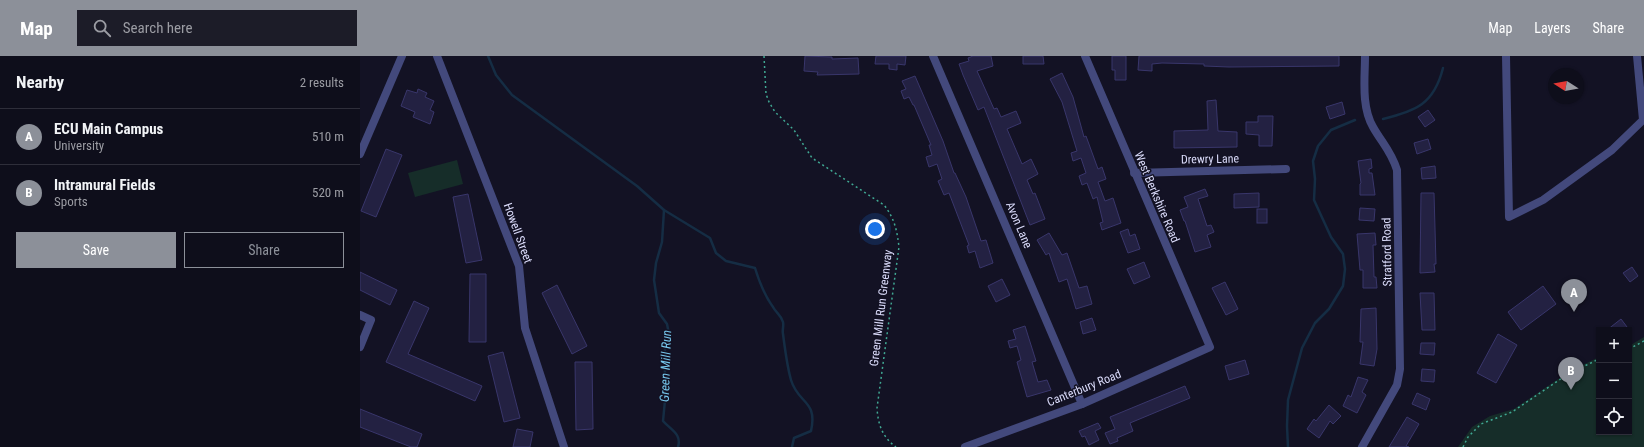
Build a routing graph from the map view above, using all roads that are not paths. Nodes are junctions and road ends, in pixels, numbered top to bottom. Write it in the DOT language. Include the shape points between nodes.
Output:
graph roads {
  1 [pos="402,56"];
  2 [pos="437,56"];
  3 [pos="933,56"];
  4 [pos="1085,56"];
  5 [pos="1365,56"];
  6 [pos="1506,56"];
  7 [pos="1637,56"];
  8 [pos="360,154"];
  9 [pos="1286,169"];
  10 [pos="1134,173"];
  11 [pos="360,315"];
  12 [pos="360,347"];
  13 [pos="1210,347"];
  14 [pos="1082,404"];
  15 [pos="564,447"];
  16 [pos="965,447"];
  17 [pos="1362,447"];
  1 -- 8 [label="street"];
  2 -- 15 [label="street, Howell Street" via="519,266 525,328"];
  3 -- 14 [label="street, Avon Lane"];
  4 -- 10 [label="street, West Berkshire Road"];
  5 -- 17 [label="street, Stratford Road" via="1368,115 1393,157 1397,170 1400,369 1397,385"];
  6 -- 7 [label="street" via="1509,217 1543,200 1612,150 1643,120"];
  9 -- 10 [label="street, Drewry Lane"];
  10 -- 13 [label="street, West Berkshire Road"];
  11 -- 12 [label="street" via="371,320"];
  13 -- 14 [label="street, Canterbury Road"];
  14 -- 16 [label="street, Canterbury Road"];
}
